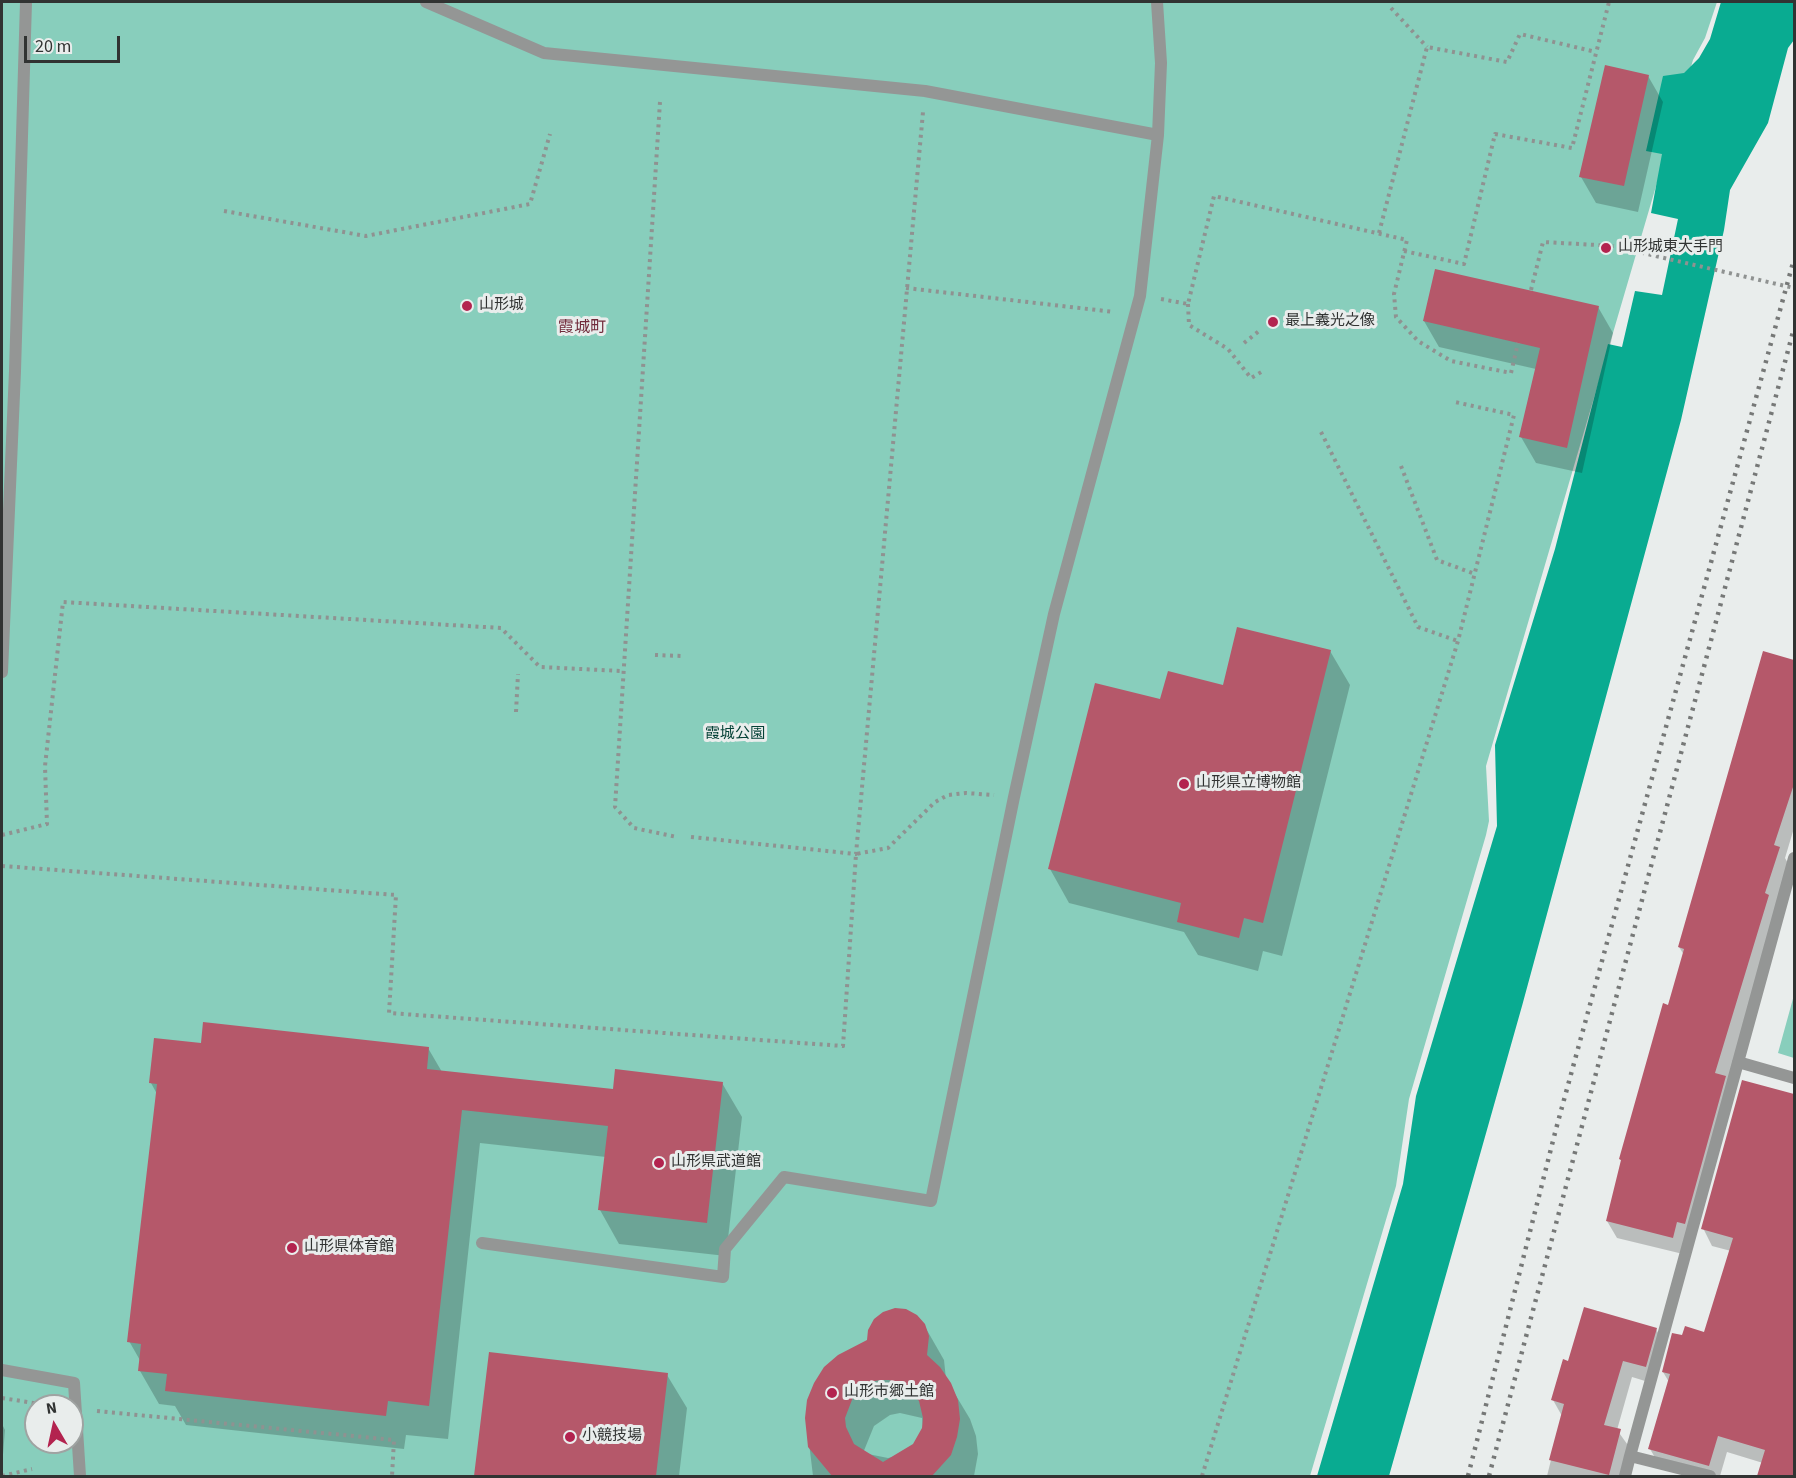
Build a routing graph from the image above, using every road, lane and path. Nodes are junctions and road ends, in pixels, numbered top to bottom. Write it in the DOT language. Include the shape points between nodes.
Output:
graph roads {
  1 [pos="26,2"];
  2 [pos="426,2"];
  3 [pos="1157,2"];
  4 [pos="1609,2"];
  5 [pos="1391,8"];
  6 [pos="1427,47"];
  7 [pos="1596,52"];
  8 [pos="925,91"];
  9 [pos="660,102"];
  10 [pos="550,134"];
  11 [pos="1158,135"];
  12 [pos="224,211"];
  13 [pos="1379,233"];
  14 [pos="1614,246"];
  15 [pos="1404,251"];
  16 [pos="1634,251"];
  17 [pos="906,288"];
  18 [pos="1794,288"];
  19 [pos="1531,290"];
  20 [pos="1140,296"];
  21 [pos="1188,304"];
  22 [pos="1134,314"];
  23 [pos="1259,331"];
  24 [pos="1244,343"];
  25 [pos="1518,343"];
  26 [pos="1263,371"];
  27 [pos="1455,402"];
  28 [pos="1322,432"];
  29 [pos="1401,466"];
  30 [pos="1475,574"];
  31 [pos="1458,641"];
  32 [pos="655,655"];
  33 [pos="682,656"];
  34 [pos="622,671"];
  35 [pos="2,672"];
  36 [pos="518,674"];
  37 [pos="516,712"];
  38 [pos="1014,797"];
  39 [pos="2,835"];
  40 [pos="677,837"];
  41 [pos="691,837"];
  42 [pos="856,854"];
  43 [pos="1794,858"];
  44 [pos="2,866"];
  45 [pos="1738,1062"];
  46 [pos="1794,1078"];
  47 [pos="482,1243"];
  48 [pos="2,1370"];
  49 [pos="75,1394"];
  50 [pos="2,1398"];
  51 [pos="24,1401"];
  52 [pos="84,1410"];
  53 [pos="79,1454"];
  54 [pos="1630,1456"];
  55 [pos="32,1469"];
  56 [pos="2,1476"];
  57 [pos="80,1476"];
  58 [pos="392,1476"];
  59 [pos="1202,1476"];
  60 [pos="1624,1476"];
  61 [pos="1710,1476"];
  1 -- 35 [label="lane"];
  2 -- 8 [label="lane" via="544,53"];
  3 -- 11 [label="lane" via="1161,63"];
  4 -- 7 [label="path"];
  5 -- 6 [label="path"];
  6 -- 7 [label="path" via="1507,62 1520,34"];
  6 -- 13 [label="path"];
  7 -- 15 [label="path" via="1572,148 1495,134 1464,264"];
  8 -- 11 [label="lane"];
  8 -- 17 [label="path"];
  9 -- 34 [label="path"];
  10 -- 12 [label="path" via="530,204 366,236"];
  11 -- 20 [label="lane"];
  13 -- 15 [label="path" via="1407,240"];
  13 -- 21 [label="path" via="1214,196"];
  14 -- 19 [label="path" via="1543,242"];
  15 -- 25 [label="path" via="1394,294 1396,317 1418,341 1451,361 1511,373"];
  16 -- 18 [label="path"];
  17 -- 22 [label="path"];
  17 -- 42 [label="path"];
  20 -- 21 [label="path"];
  20 -- 22 [label="lane"];
  21 -- 26 [label="path" via="1189,325 1228,349 1251,378"];
  22 -- 38 [label="lane" via="1054,614"];
  23 -- 24 [label="path"];
  27 -- 30 [label="path" via="1514,415"];
  28 -- 31 [label="path" via="1419,627"];
  29 -- 30 [label="path" via="1437,560"];
  30 -- 31 [label="path"];
  31 -- 59 [label="path"];
  32 -- 33 [label="path"];
  34 -- 39 [label="path" via="540,667 501,628 63,602 45,766 47,824"];
  34 -- 40 [label="path" via="615,807 634,828"];
  36 -- 37 [label="path"];
  38 -- 42 [label="path" via="948,795 935,802 888,848"];
  38 -- 47 [label="lane" via="931,1201 784,1177 725,1249 723,1276"];
  41 -- 42 [label="path"];
  42 -- 44 [label="path" via="843,1046 389,1013 396,895"];
  43 -- 45 [label="lane"];
  45 -- 46 [label="lane"];
  45 -- 54 [label="lane"];
  48 -- 49 [label="lane" via="74,1383"];
  50 -- 51 [label="path"];
  52 -- 58 [label="path" via="394,1440"];
  53 -- 57 [label="lane"];
  54 -- 60 [label="lane"];
  54 -- 61 [label="lane"];
  55 -- 56 [label="path"];
}
